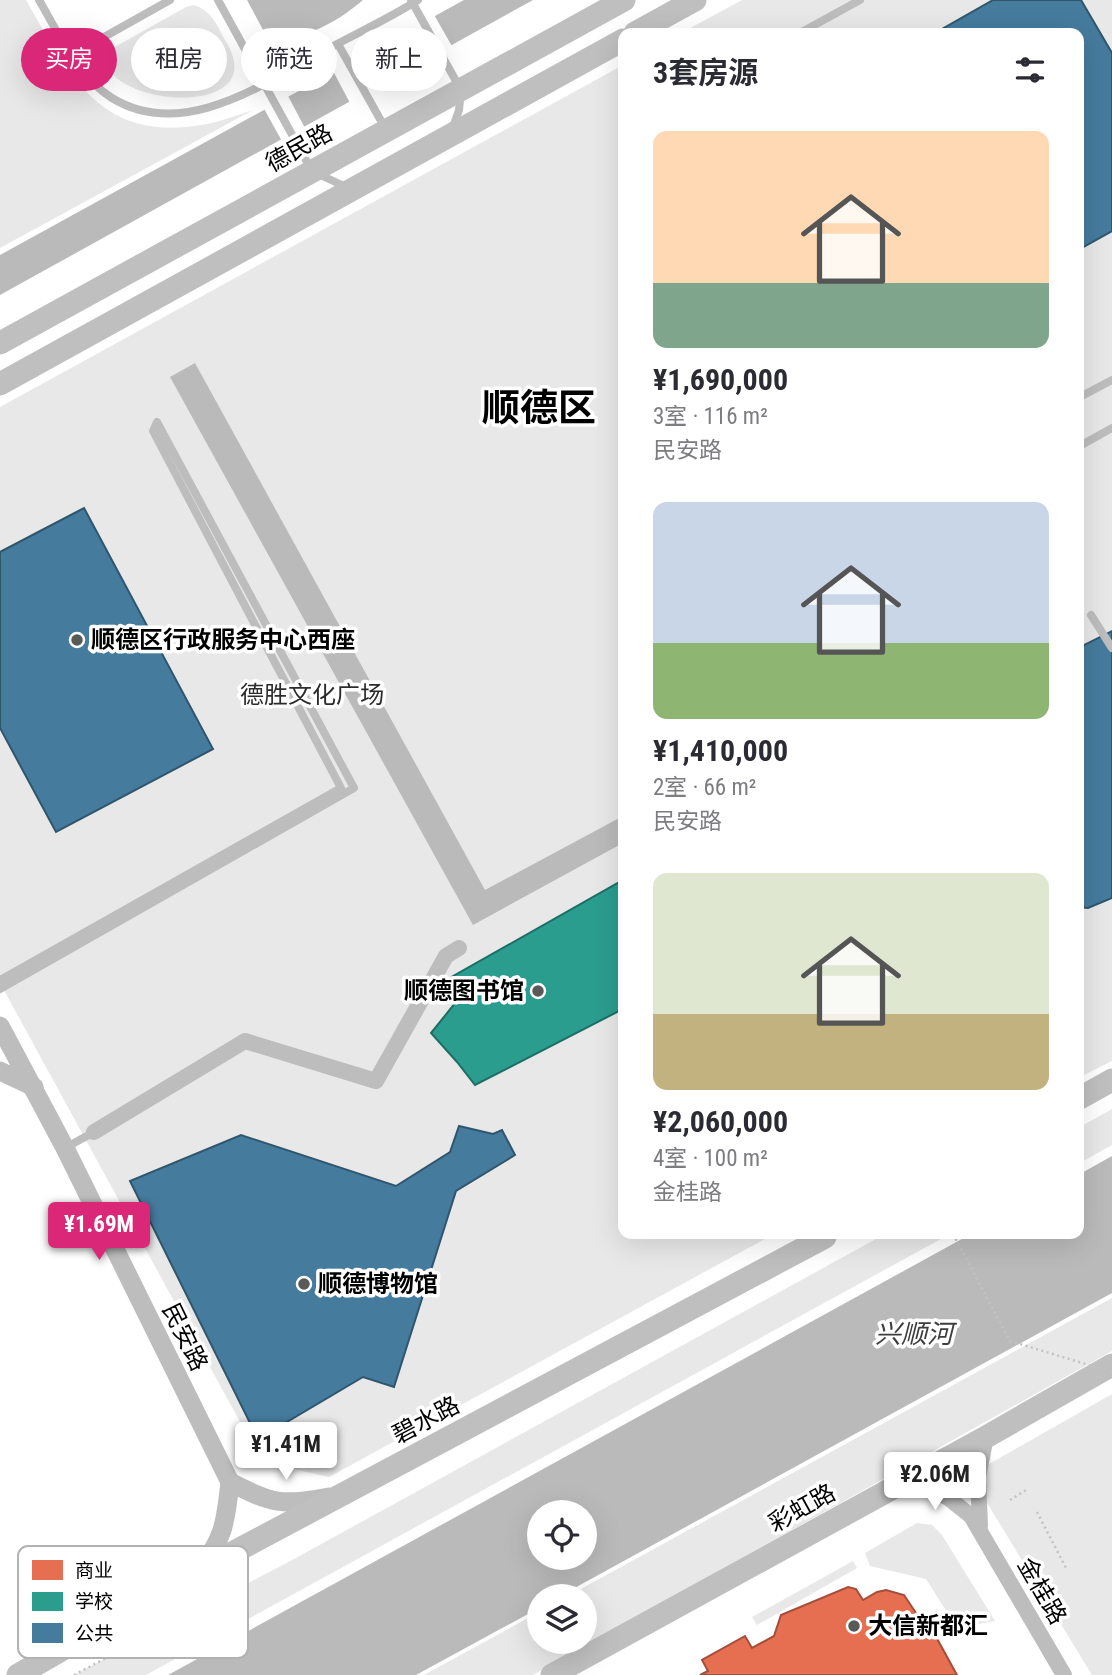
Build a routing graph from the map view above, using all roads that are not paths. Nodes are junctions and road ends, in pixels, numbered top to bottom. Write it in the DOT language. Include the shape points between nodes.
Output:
graph roads {
  1 [pos="40,0"];
  2 [pos="170,0"];
  3 [pos="218,0"];
  4 [pos="624,0"];
  5 [pos="695,0"];
  6 [pos="860,0"];
  7 [pos="414,1"];
  8 [pos="56,28"];
  9 [pos="644,28"];
  10 [pos="809,28"];
  11 [pos="117,30"];
  12 [pos="241,43"];
  13 [pos="618,43"];
  14 [pos="338,44"];
  15 [pos="461,90"];
  16 [pos="104,91"];
  17 [pos="250,91"];
  18 [pos="266,91"];
  19 [pos="386,131"];
  20 [pos="449,136"];
  21 [pos="312,171"];
  22 [pos="352,189"];
  23 [pos="0,343"];
  24 [pos="1112,380"];
  25 [pos="0,384"];
  26 [pos="1084,395"];
  27 [pos="1112,428"];
  28 [pos="1084,444"];
  29 [pos="1091,615"];
  30 [pos="1112,648"];
  31 [pos="459,948"];
  32 [pos="0,981"];
  33 [pos="0,989"];
  34 [pos="0,1026"];
  35 [pos="0,1071"];
  36 [pos="1112,1080"];
  37 [pos="34,1087"];
  38 [pos="1084,1096"];
  39 [pos="93,1132"];
  40 [pos="65,1148"];
  41 [pos="821,1239"];
  42 [pos="1112,1365"];
  43 [pos="986,1437"];
  44 [pos="230,1482"];
  45 [pos="893,1488"];
  46 [pos="340,1495"];
  47 [pos="981,1529"];
  48 [pos="216,1546"];
  49 [pos="245,1546"];
  50 [pos="47,1658"];
  51 [pos="18,1675"];
  52 [pos="552,1675"];
  53 [pos="1064,1675"];
  1 -- 8 [label="lane"];
  2 -- 11 [label="lane"];
  3 -- 12 [label="lane"];
  4 -- 15 [label="main road, 德民路"];
  5 -- 9 [label="main road"];
  6 -- 10 [label="lane"];
  7 -- 14 [label="lane"];
  7 -- 15 [label="lane"];
  13 -- 20 [label="main road"];
  14 -- 19 [label="lane"];
  15 -- 19 [label="main road, 德民路"];
  15 -- 20 [label="lane"];
  16 -- 17 [label="lane" via="132,107 181,113"];
  18 -- 21 [label="lane"];
  19 -- 21 [label="main road, 德民路"];
  20 -- 22 [label="main road"];
  21 -- 22 [label="lane"];
  21 -- 23 [label="main road, 德民路"];
  22 -- 25 [label="main road"];
  24 -- 26 [label="lane"];
  27 -- 28 [label="lane"];
  29 -- 30 [label="lane"];
  31 -- 39 [label="street" via="446,956 376,1080 245,1041"];
  32 -- 33 [label="lane" via="341,788 152,431 157,422 354,788"];
  34 -- 37 [label="street, 民安路"];
  35 -- 37 [label="street"];
  36 -- 38 [label="main road"];
  37 -- 40 [label="street, 民安路"];
  39 -- 40 [label="lane"];
  40 -- 44 [label="street, 民安路"];
  41 -- 46 [label="main road, 碧水路"];
  42 -- 43 [label="main road, 彩虹路"];
  43 -- 45 [label="main road, 彩虹路"];
  43 -- 47 [label="street, 金桂路" via="978,1477"];
  44 -- 46 [label="street" via="261,1498 292,1504"];
  44 -- 48 [label="street" via="225,1525"];
  45 -- 47 [label="street, 金桂路" via="911,1487 947,1497"];
  45 -- 52 [label="main road, 彩虹路"];
  46 -- 49 [label="main road, 碧水路"];
  47 -- 53 [label="street, 金桂路"];
  50 -- 51 [label="main road, 碧水路"];
}
